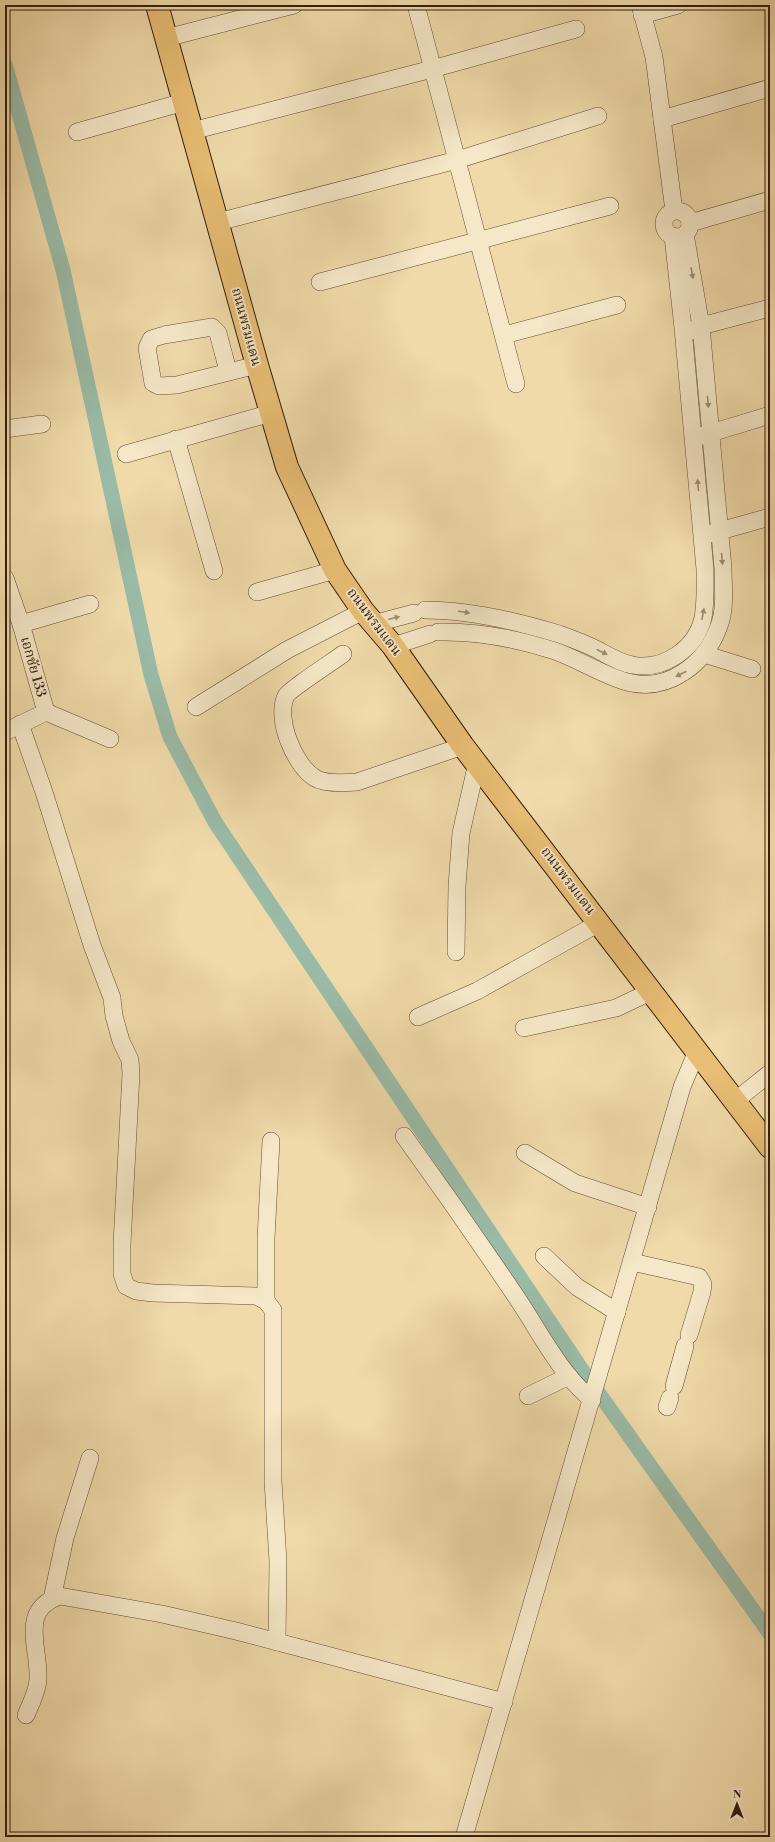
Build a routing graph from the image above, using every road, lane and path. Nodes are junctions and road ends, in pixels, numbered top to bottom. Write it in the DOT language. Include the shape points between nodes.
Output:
graph roads {
  1 [pos="157,5"];
  2 [pos="294,5"];
  3 [pos="416,5"];
  4 [pos="678,5"];
  5 [pos="641,10"];
  6 [pos="576,29"];
  7 [pos="166,38"];
  8 [pos="432,69"];
  9 [pos="770,88"];
  10 [pos="184,102"];
  11 [pos="598,116"];
  12 [pos="662,118"];
  13 [pos="192,131"];
  14 [pos="77,132"];
  15 [pos="457,160"];
  16 [pos="770,200"];
  17 [pos="610,206"];
  18 [pos="674,211"];
  19 [pos="218,222"];
  20 [pos="683,231"];
  21 [pos="478,241"];
  22 [pos="320,282"];
  23 [pos="616,305"];
  24 [pos="770,308"];
  25 [pos="701,326"];
  26 [pos="684,334"];
  27 [pos="504,335"];
  28 [pos="257,365"];
  29 [pos="228,371"];
  30 [pos="516,384"];
  31 [pos="271,413"];
  32 [pos="770,415"];
  33 [pos="42,424"];
  34 [pos="5,429"];
  35 [pos="711,433"];
  36 [pos="693,438"];
  37 [pos="176,440"];
  38 [pos="126,454"];
  39 [pos="770,517"];
  40 [pos="720,532"];
  41 [pos="702,536"];
  42 [pos="334,570"];
  43 [pos="214,571"];
  44 [pos="5,578"];
  45 [pos="257,592"];
  46 [pos="90,604"];
  47 [pos="425,611"];
  48 [pos="368,617"];
  49 [pos="21,624"];
  50 [pos="437,633"];
  51 [pos="574,640"];
  52 [pos="393,646"];
  53 [pos="343,654"];
  54 [pos="704,654"];
  55 [pos="570,657"];
  56 [pos="752,668"];
  57 [pos="196,707"];
  58 [pos="46,712"];
  59 [pos="12,728"];
  60 [pos="110,739"];
  61 [pos="463,746"];
  62 [pos="477,763"];
  63 [pos="599,922"];
  64 [pos="456,952"];
  65 [pos="652,991"];
  66 [pos="418,1017"];
  67 [pos="524,1028"];
  68 [pos="697,1051"];
  69 [pos="770,1073"];
  70 [pos="735,1101"];
  71 [pos="404,1136"];
  72 [pos="271,1141"];
  73 [pos="770,1147"];
  74 [pos="525,1153"];
  75 [pos="648,1207"];
  76 [pos="544,1256"];
  77 [pos="632,1262"];
  78 [pos="266,1301"];
  79 [pos="617,1312"];
  80 [pos="568,1376"];
  81 [pos="528,1396"];
  82 [pos="593,1397"];
  83 [pos="670,1397"];
  84 [pos="90,1458"];
  85 [pos="52,1599"];
  86 [pos="277,1642"];
  87 [pos="504,1702"];
  88 [pos="26,1715"];
  89 [pos="464,1837"];
  1 -- 7 [label="main road, ถนนพรมแดน"];
  2 -- 7 [label="street"];
  3 -- 8 [label="street"];
  4 -- 5 [label="street"];
  5 -- 12 [label="street" via="654,57"];
  6 -- 8 [label="street"];
  7 -- 10 [label="main road, ถนนพรมแดน"];
  8 -- 13 [label="street"];
  8 -- 15 [label="street"];
  9 -- 12 [label="street"];
  10 -- 13 [label="main road, ถนนพรมแดน"];
  10 -- 14 [label="street"];
  11 -- 15 [label="street"];
  12 -- 18 [label="street"];
  13 -- 19 [label="main road, ถนนพรมแดน"];
  15 -- 19 [label="street"];
  15 -- 21 [label="street"];
  16 -- 20 [label="street"];
  17 -- 21 [label="street"];
  18 -- 20 [label="street" via="685,214"];
  18 -- 20 [label="street" via="667,216 664,223 666,231"];
  19 -- 28 [label="main road, ถนนพรมแดน"];
  20 -- 25 [label="street, one-way"];
  20 -- 26 [label="street"];
  21 -- 22 [label="street"];
  21 -- 27 [label="street"];
  23 -- 27 [label="street"];
  24 -- 25 [label="street"];
  25 -- 26 [label="street"];
  25 -- 35 [label="street, one-way"];
  26 -- 36 [label="street"];
  27 -- 30 [label="street"];
  28 -- 29 [label="street"];
  28 -- 31 [label="main road, ถนนพรมแดน"];
  29 -- 29 [label="street" via="177,385 159,386 152,383 147,348 151,339 212,328 218,333"];
  31 -- 37 [label="street"];
  31 -- 42 [label="main road, ถนนพรมแดน" via="288,467"];
  32 -- 35 [label="street"];
  33 -- 34 [label="street"];
  35 -- 36 [label="street"];
  35 -- 40 [label="street"];
  41 -- 36 [label="street, one-way"];
  37 -- 38 [label="street"];
  37 -- 43 [label="street"];
  39 -- 40 [label="street"];
  40 -- 41 [label="street"];
  40 -- 54 [label="street, one-way" via="723,605 720,625"];
  51 -- 41 [label="street, one-way" via="632,665 662,663 676,656 688,646 703,619 705,569"];
  42 -- 45 [label="street"];
  42 -- 48 [label="main road, ถนนพรมแดน"];
  44 -- 49 [label="street, เอกชัย 133"];
  46 -- 49 [label="street"];
  48 -- 47 [label="street, one-way"];
  47 -- 50 [label="street"];
  47 -- 51 [label="street, one-way" via="460,612 530,625"];
  48 -- 52 [label="main road, ถนนพรมแดน"];
  48 -- 57 [label="street" via="287,650"];
  49 -- 58 [label="street, เอกชัย 133"];
  50 -- 52 [label="street"];
  50 -- 55 [label="street" via="452,631 526,642"];
  51 -- 55 [label="street"];
  52 -- 61 [label="main road, ถนนพรมแดน"];
  53 -- 61 [label="street" via="286,694 281,712 300,765 315,778 341,784 357,782"];
  54 -- 55 [label="street, one-way" via="686,671 667,680 648,684 628,682"];
  54 -- 56 [label="street"];
  58 -- 59 [label="street, เอกชัย 133"];
  58 -- 60 [label="street"];
  59 -- 78 [label="street" via="44,792 92,945 112,998 121,1041 130,1060 122,1244 122,1274 126,1286 136,1291 152,1293 256,1296"];
  61 -- 62 [label="main road, ถนนพรมแดน"];
  62 -- 63 [label="main road, ถนนพรมแดน"];
  62 -- 64 [label="street" via="461,833"];
  63 -- 65 [label="main road, ถนนพรมแดน"];
  63 -- 66 [label="street" via="477,991"];
  65 -- 67 [label="street" via="616,1008"];
  65 -- 68 [label="main road, ถนนพรมแดน"];
  68 -- 70 [label="main road, ถนนพรมแดน"];
  68 -- 75 [label="street" via="682,1087"];
  69 -- 70 [label="street"];
  70 -- 73 [label="main road, ถนนพรมแดน"];
  71 -- 80 [label="street" via="466,1221"];
  72 -- 78 [label="street"];
  74 -- 75 [label="street" via="575,1182"];
  75 -- 77 [label="street"];
  76 -- 79 [label="street" via="577,1287"];
  77 -- 79 [label="street"];
  77 -- 83 [label="street" via="699,1277 703,1284"];
  78 -- 86 [label="street" via="272,1310 274,1481 278,1561"];
  79 -- 82 [label="street"];
  80 -- 81 [label="street"];
  80 -- 82 [label="street" via="576,1386"];
  82 -- 87 [label="street"];
  84 -- 85 [label="street" via="65,1538"];
  85 -- 86 [label="street" via="60,1596 85,1599 162,1614"];
  85 -- 88 [label="street" via="40,1608 34,1622 38,1679"];
  86 -- 87 [label="street"];
  87 -- 89 [label="street"];
}
